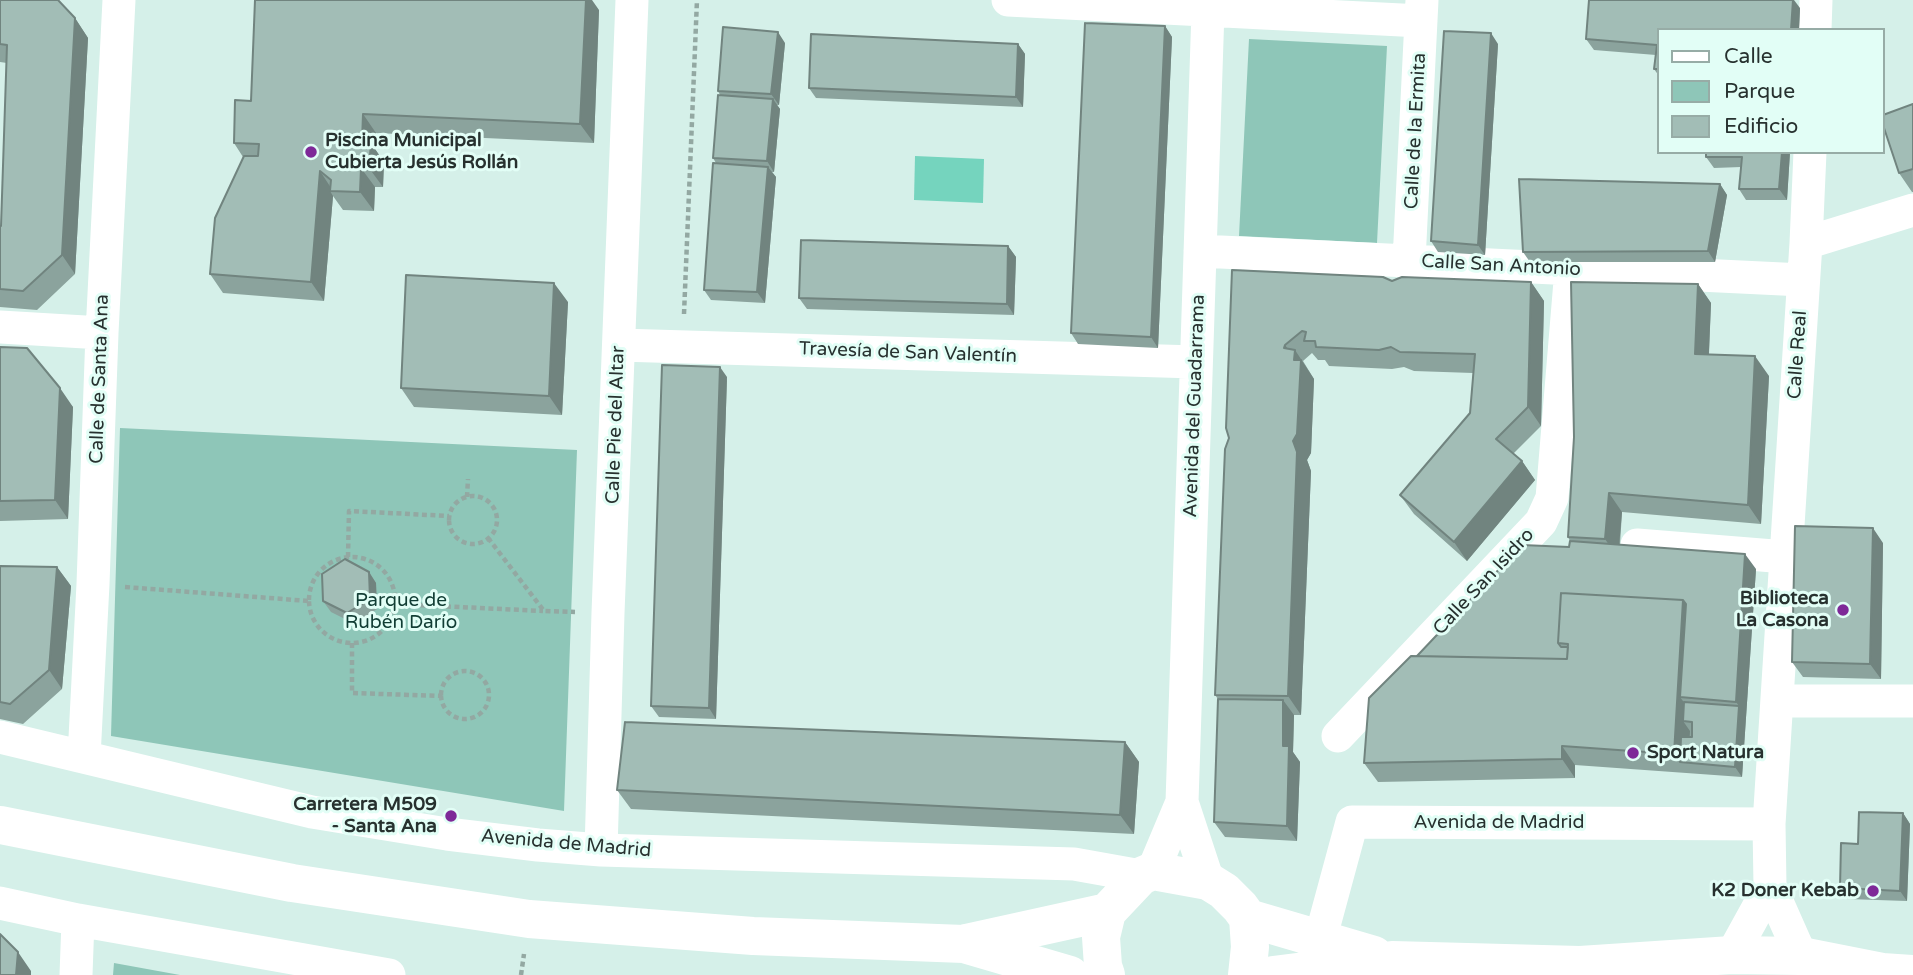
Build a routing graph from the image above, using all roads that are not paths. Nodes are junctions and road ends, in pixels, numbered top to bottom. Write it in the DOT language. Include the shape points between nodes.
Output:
graph roads {
  1 [pos="118,0"];
  2 [pos="632,0"];
  3 [pos="1008,0"];
  4 [pos="1816,0"];
  5 [pos="1303,7"];
  6 [pos="1208,10"];
  7 [pos="1422,10"];
  8 [pos="1815,28"];
  9 [pos="1810,154"];
  10 [pos="1913,210"];
  11 [pos="1806,243"];
  12 [pos="1200,251"];
  13 [pos="1409,261"];
  14 [pos="1571,269"];
  15 [pos="1803,280"];
  16 [pos="0,327"];
  17 [pos="102,333"];
  18 [pos="620,345"];
  19 [pos="1196,362"];
  20 [pos="1637,545"];
  21 [pos="1786,557"];
  22 [pos="1777,701"];
  23 [pos="1913,701"];
  24 [pos="0,737"];
  25 [pos="1338,737"];
  26 [pos="83,757"];
  27 [pos="1182,802"];
  28 [pos="1769,824"];
  29 [pos="0,825"];
  30 [pos="601,850"];
  31 [pos="1147,873"];
  32 [pos="1208,881"];
  33 [pos="1770,886"];
  34 [pos="0,903"];
  35 [pos="1107,912"];
  36 [pos="1248,918"];
  37 [pos="78,920"];
  38 [pos="1320,940"];
  39 [pos="964,944"];
  40 [pos="1732,955"];
  41 [pos="1801,956"];
  42 [pos="1392,960"];
  43 [pos="1580,965"];
  44 [pos="1889,974"];
  45 [pos="76,975"];
  46 [pos="388,975"];
  47 [pos="1070,975"];
  48 [pos="1106,975"];
  49 [pos="1247,975"];
  50 [pos="1273,975"];
  51 [pos="1645,975"];
  1 -- 17 [label="street, Calle de Santa Ana"];
  2 -- 18 [label="street, Calle Pie del Altar"];
  3 -- 6 [label="street"];
  4 -- 8 [label="street"];
  5 -- 6 [label="street"];
  5 -- 7 [label="street"];
  6 -- 12 [label="street, Avenida del Guadarrama"];
  7 -- 13 [label="street, Calle de la Ermita"];
  9 -- 11 [label="street, Calle Real"];
  10 -- 11 [label="street"];
  11 -- 15 [label="street, Calle Real"];
  12 -- 13 [label="street, Calle San Antonio"];
  12 -- 19 [label="street, Avenida del Guadarrama"];
  13 -- 14 [label="street, Calle San Antonio"];
  14 -- 15 [label="street, Calle San Antonio"];
  14 -- 25 [label="street, Calle San Isidro" via="1552,498 1541,522"];
  15 -- 21 [label="street, Calle Real"];
  16 -- 17 [label="street"];
  17 -- 26 [label="street, Calle de Santa Ana"];
  18 -- 19 [label="street, Travesía de San Valentín"];
  18 -- 30 [label="street, Calle Pie del Altar"];
  19 -- 27 [label="street, Avenida del Guadarrama"];
  20 -- 21 [label="street"];
  21 -- 22 [label="street, Calle Real"];
  22 -- 23 [label="street"];
  22 -- 28 [label="street, Calle Real"];
  24 -- 26 [label="street, Avenida de Madrid"];
  26 -- 30 [label="street, Avenida de Madrid" via="312,812 460,835"];
  27 -- 31 [label="street, Avenida del Guadarrama"];
  27 -- 32 [label="street, Avenida del Guadarrama"];
  28 -- 33 [label="street, Calle Real"];
  28 -- 38 [label="street, Avenida de Madrid" via="1352,822"];
  29 -- 39 [label="main road" via="292,883 529,919 753,936"];
  30 -- 31 [label="street, Avenida de Madrid" via="1074,864"];
  31 -- 32 [label="main road"];
  31 -- 35 [label="main road"];
  32 -- 36 [label="main road" via="1224,891"];
  33 -- 40 [label="street, Calle Real"];
  33 -- 41 [label="street, Calle Real"];
  34 -- 37 [label="street"];
  35 -- 39 [label="main road"];
  35 -- 48 [label="main road" via="1101,937"];
  36 -- 38 [label="main road"];
  36 -- 49 [label="main road"];
  37 -- 45 [label="street"];
  37 -- 46 [label="street"];
  38 -- 42 [label="main road"];
  39 -- 47 [label="main road"];
  40 -- 41 [label="main road"];
  40 -- 43 [label="main road"];
  41 -- 44 [label="main road"];
  42 -- 43 [label="main road"];
  42 -- 50 [label="main road"];
  43 -- 51 [label="main road"];
}
